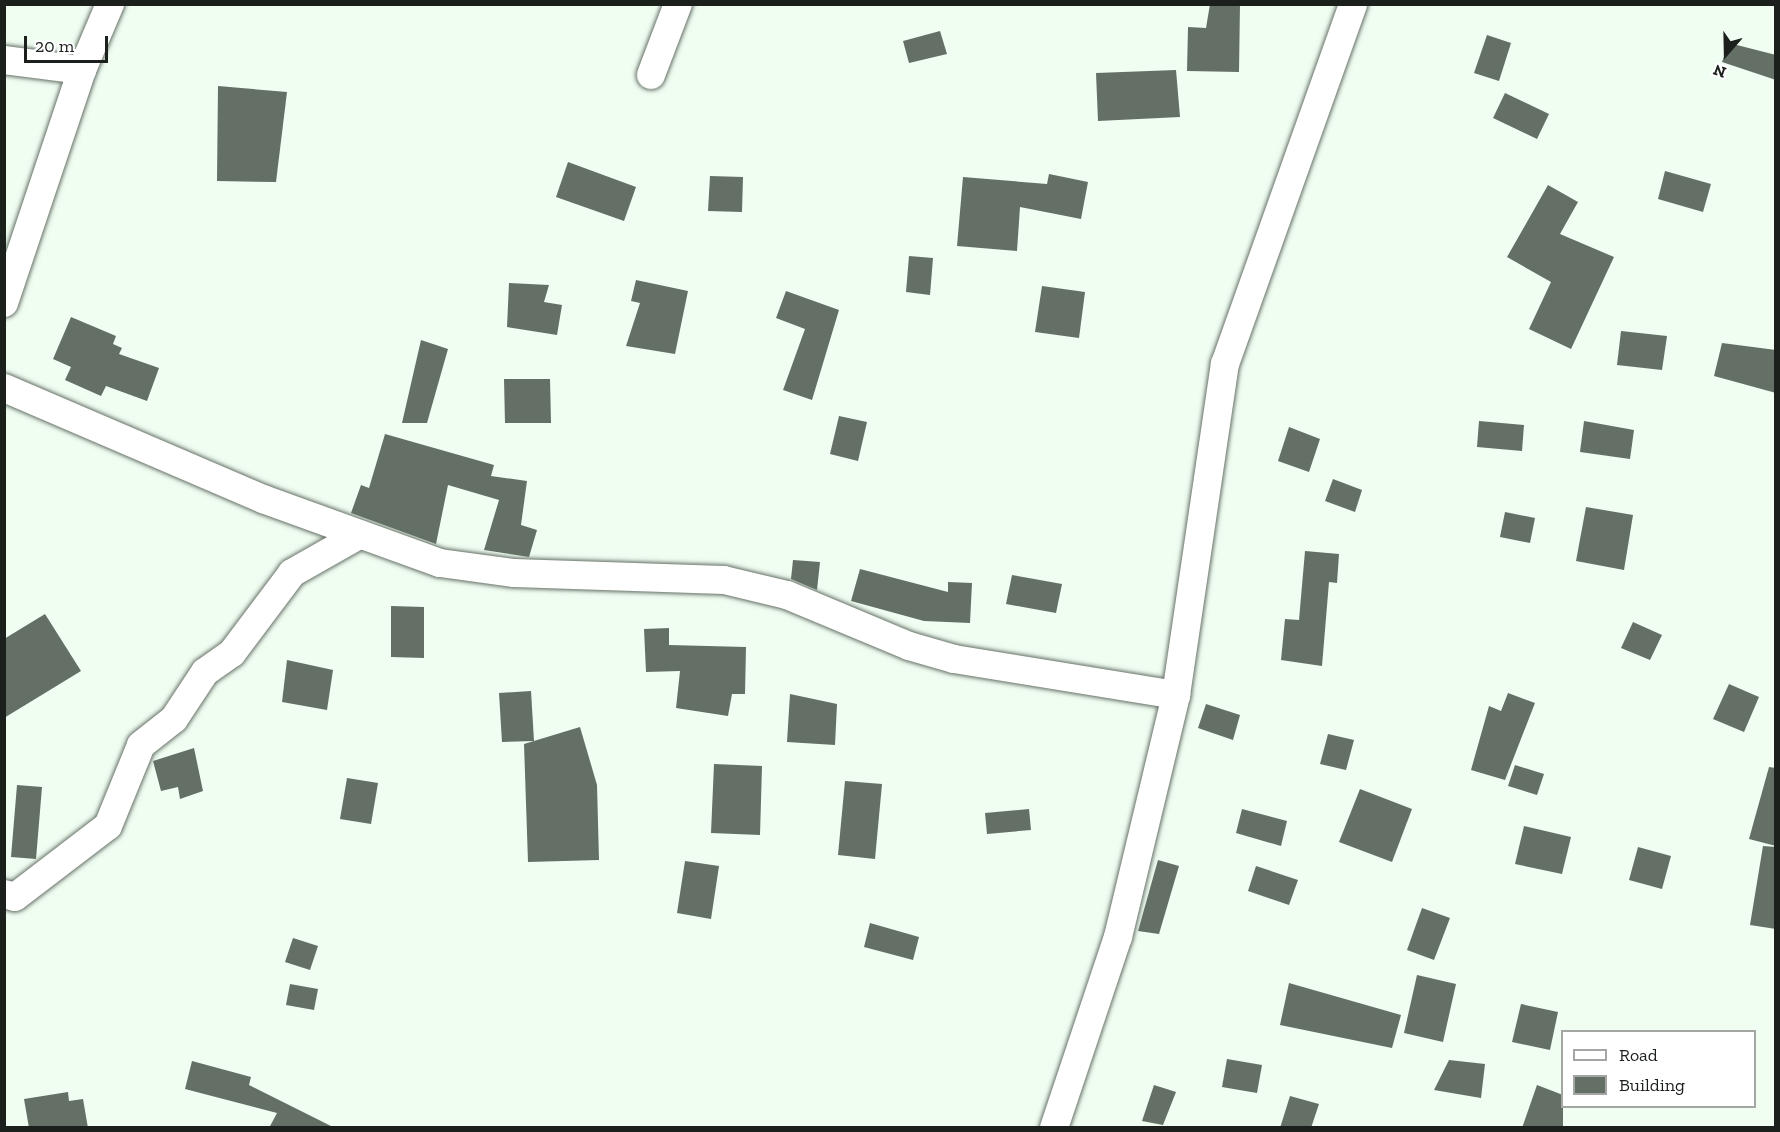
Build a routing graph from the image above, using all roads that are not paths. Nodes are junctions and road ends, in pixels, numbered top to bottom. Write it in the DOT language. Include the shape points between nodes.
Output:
graph roads {
  1 [pos="110,4"];
  2 [pos="678,4"];
  3 [pos="1353,4"];
  4 [pos="4,60"];
  5 [pos="82,70"];
  6 [pos="651,75"];
  7 [pos="4,303"];
  8 [pos="4,388"];
  9 [pos="359,535"];
  10 [pos="1176,695"];
  11 [pos="4,894"];
  12 [pos="1054,1128"];
  1 -- 5 [label="street"];
  2 -- 6 [label="street"];
  3 -- 10 [label="street" via="1225,364"];
  4 -- 5 [label="street"];
  5 -- 7 [label="street"];
  8 -- 9 [label="street"];
  9 -- 10 [label="street" via="440,563 514,573 724,580 788,596 909,646 954,659"];
  9 -- 11 [label="street" via="292,573 232,653 205,672 174,719 141,745 108,826 15,897"];
  10 -- 12 [label="street" via="1118,937"];
}
